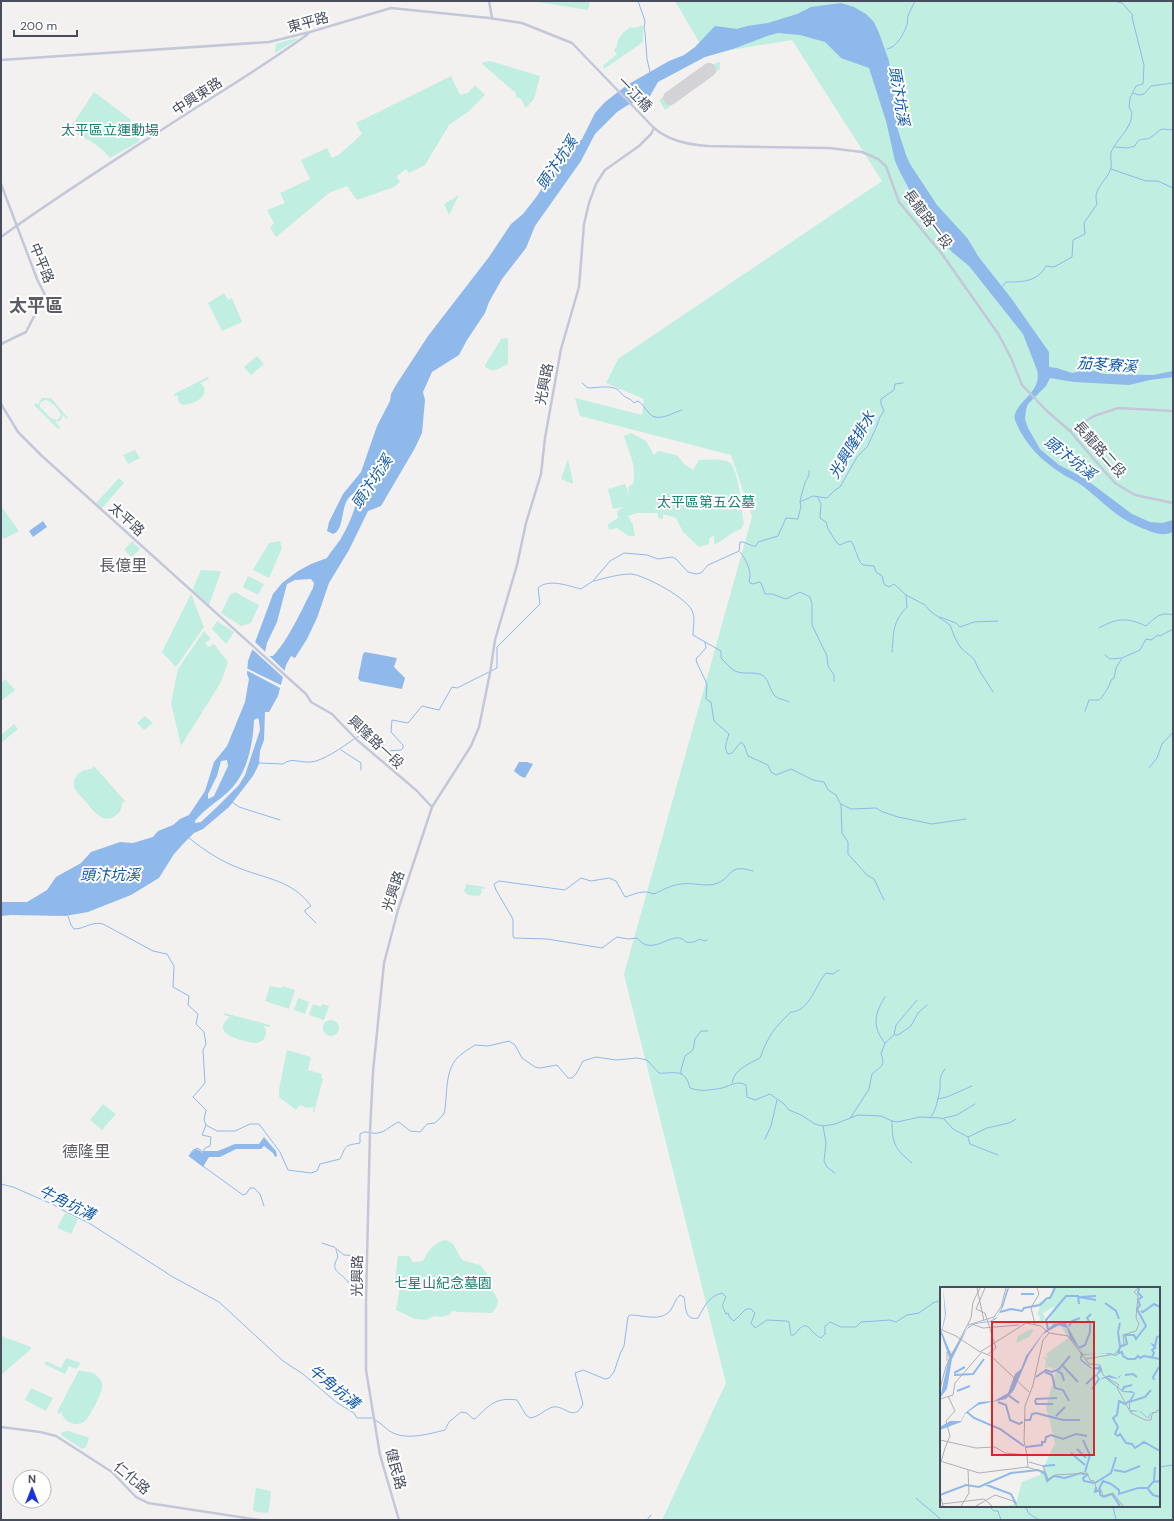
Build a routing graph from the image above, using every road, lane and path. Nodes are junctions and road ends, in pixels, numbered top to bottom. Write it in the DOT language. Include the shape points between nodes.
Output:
graph roads {
  1 [pos="489,1"];
  2 [pos="492,18"];
  3 [pos="310,32"];
  4 [pos="1,60"];
  5 [pos="602,73"];
  6 [pos="654,128"];
  7 [pos="1,184"];
  8 [pos="16,226"];
  9 [pos="1,237"];
  10 [pos="1,344"];
  11 [pos="1022,385"];
  12 [pos="1,404"];
  13 [pos="1173,411"];
  14 [pos="1070,431"];
  15 [pos="1173,503"];
  16 [pos="306,694"];
  17 [pos="432,807"];
  18 [pos="376,1423"];
  19 [pos="1,1427"];
  20 [pos="260,1520"];
  21 [pos="399,1520"];
  1 -- 2 [label="main road"];
  2 -- 3 [label="main road, 東平路" via="391,8"];
  2 -- 5 [label="main road, 東平路" via="522,23 567,40"];
  3 -- 4 [label="main road, 東平路" via="263,42"];
  3 -- 8 [label="main road, 中興東路"];
  5 -- 6 [label="main road, 一江橋"];
  6 -- 11 [label="main road, 長龍路一段" via="696,146 829,148 862,152 878,159 886,166 899,202 942,254 999,335"];
  6 -- 17 [label="main road, 光興路" via="639,146 605,170 596,184 585,213 579,288 561,349 541,474 495,640 475,738"];
  7 -- 8 [label="main road, 中平路"];
  8 -- 9 [label="main road, 中興東路"];
  8 -- 10 [label="main road, 中平路" via="45,295 26,332"];
  11 -- 14 [label="main road, 長龍路二段"];
  12 -- 16 [label="main road, 太平路" via="18,432 42,456"];
  13 -- 14 [label="main road" via="1118,408 1094,416"];
  14 -- 15 [label="main road, 長龍路二段" via="1104,472 1124,489 1143,498"];
  16 -- 17 [label="main road, 興隆路一段" via="311,702 332,714 357,740 416,790"];
  17 -- 18 [label="main road, 光興路" via="400,901 384,963 373,1072 366,1370"];
  18 -- 21 [label="main road, 健民路" via="380,1455"];
  19 -- 20 [label="main road, 仁化路" via="56,1436 112,1472 136,1497 148,1503"];
}
